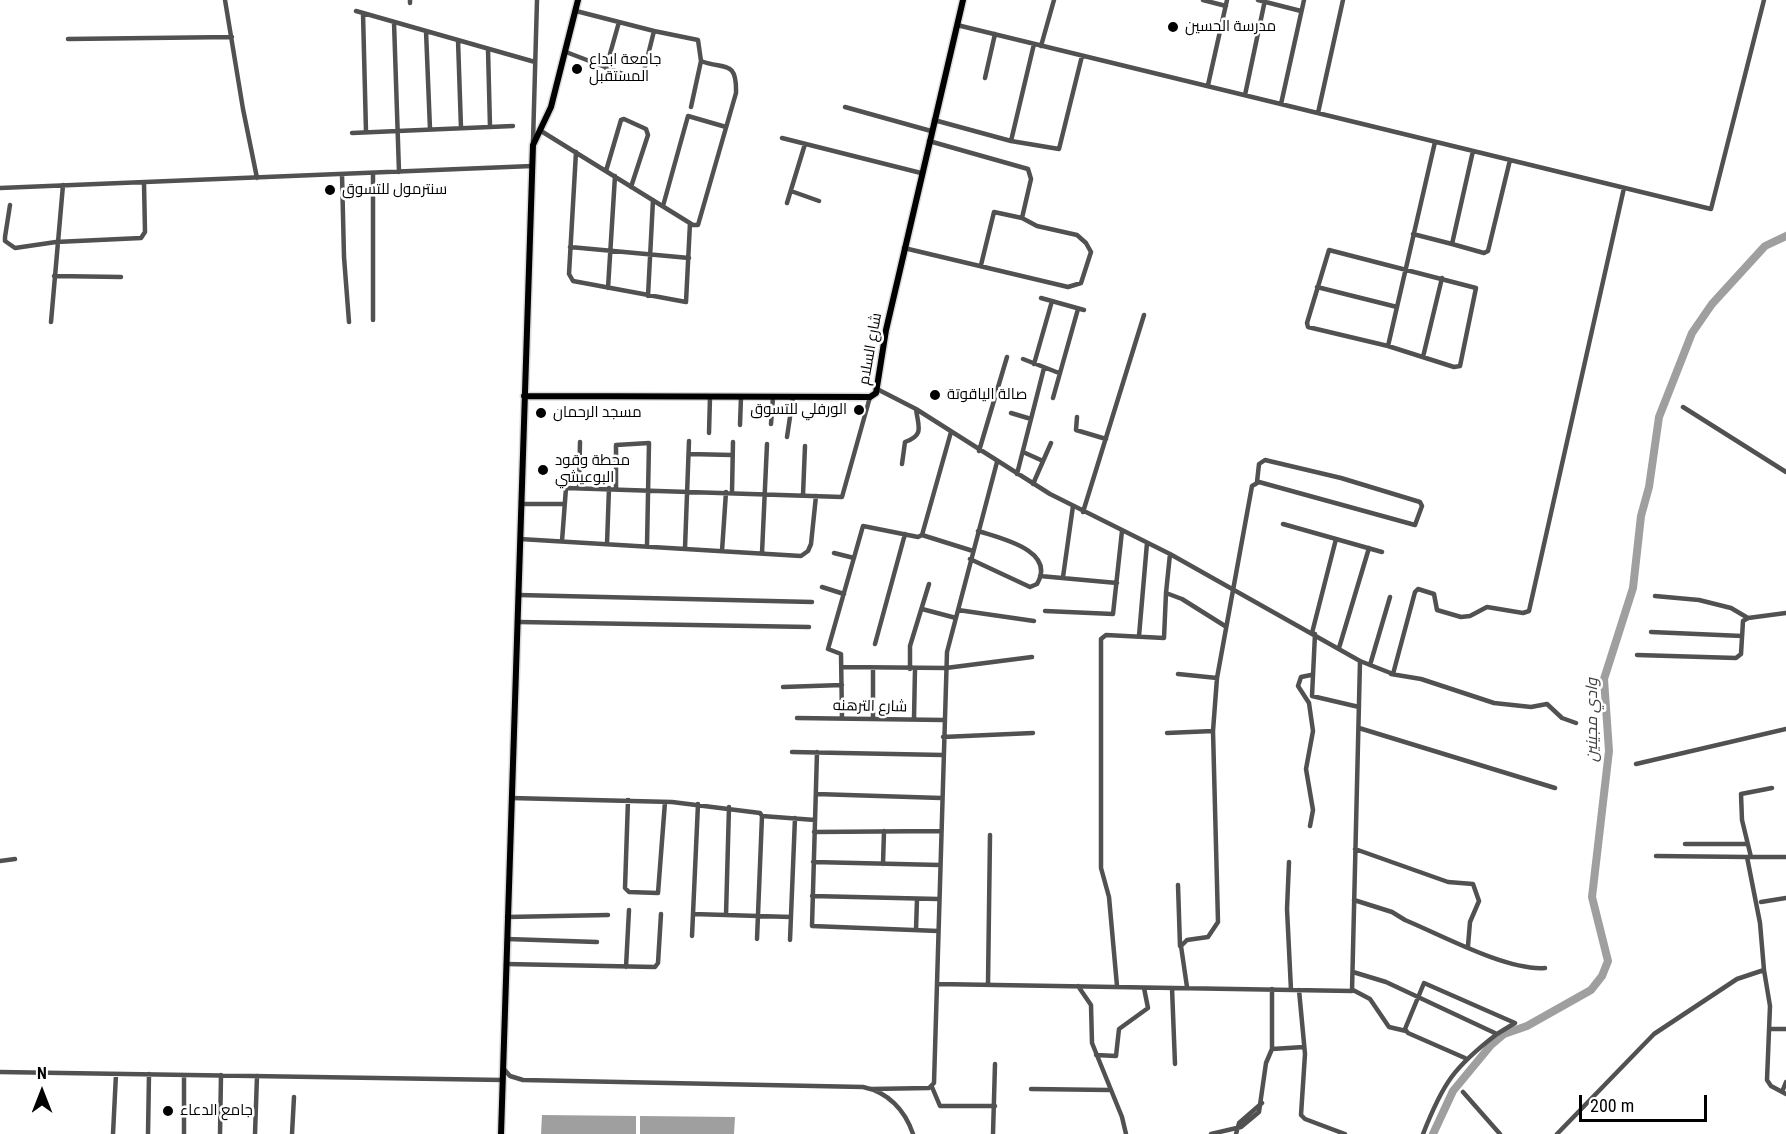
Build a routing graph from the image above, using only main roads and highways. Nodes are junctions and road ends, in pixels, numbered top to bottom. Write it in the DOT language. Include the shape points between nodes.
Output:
graph roads {
  1 [pos="578,0"];
  2 [pos="963,0"];
  3 [pos="524,396"];
  4 [pos="501,1134"];
  1 -- 3 [label="main road" via="551,107 533,145"];
  2 -- 3 [label="main road, شارع السلام" via="883,341 879,390 870,397"];
  3 -- 4 [label="main road"];
}
